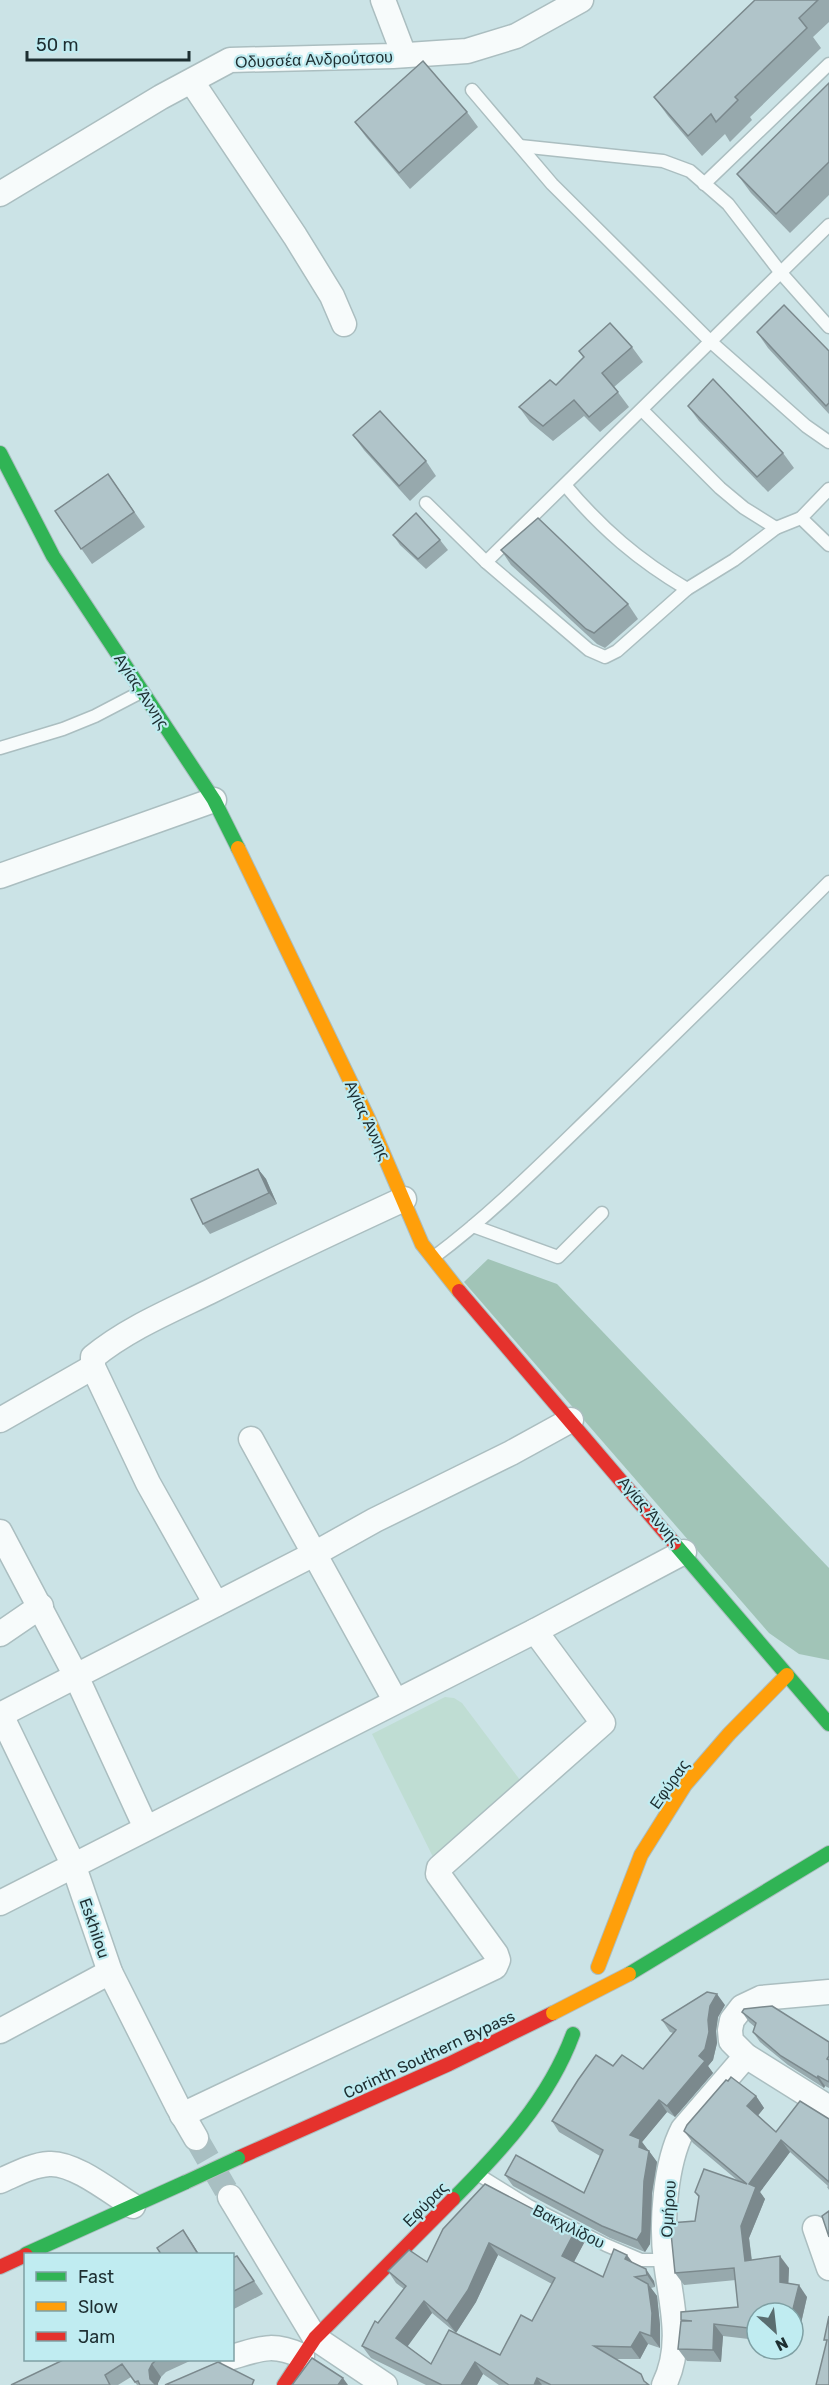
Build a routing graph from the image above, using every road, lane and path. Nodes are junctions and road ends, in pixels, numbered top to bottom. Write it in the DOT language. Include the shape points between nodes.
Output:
graph roads {
  1 [pos="383,0"];
  2 [pos="581,0"];
  3 [pos="404,55"];
  4 [pos="829,64"];
  5 [pos="192,82"];
  6 [pos="472,90"];
  7 [pos="520,146"];
  8 [pos="704,184"];
  9 [pos="0,194"];
  10 [pos="829,225"];
  11 [pos="781,273"];
  12 [pos="344,324"];
  13 [pos="829,327"];
  14 [pos="711,342"];
  15 [pos="642,410"];
  16 [pos="829,442"];
  17 [pos="0,453"];
  18 [pos="566,485"];
  19 [pos="829,489"];
  20 [pos="426,503"];
  21 [pos="801,518"];
  22 [pos="776,528"];
  23 [pos="829,545"];
  24 [pos="486,562"];
  25 [pos="687,589"];
  26 [pos="142,692"];
  27 [pos="0,748"];
  28 [pos="214,800"];
  29 [pos="0,876"];
  30 [pos="829,882"];
  31 [pos="404,1199"];
  32 [pos="603,1213"];
  33 [pos="474,1226"];
  34 [pos="433,1258"];
  35 [pos="93,1367"];
  36 [pos="571,1419"];
  37 [pos="0,1420"];
  38 [pos="251,1439"];
  39 [pos="0,1532"];
  40 [pos="684,1552"];
  41 [pos="314,1554"];
  42 [pos="216,1604"];
  43 [pos="40,1606"];
  44 [pos="536,1630"];
  45 [pos="0,1634"];
  46 [pos="787,1675"];
  47 [pos="76,1676"];
  48 [pos="394,1700"];
  49 [pos="1,1715"];
  50 [pos="829,1724"];
  51 [pos="146,1828"];
  52 [pos="829,1852"];
  53 [pos="73,1864"];
  54 [pos="0,1903"];
  55 [pos="598,1967"];
  56 [pos="110,1972"];
  57 [pos="829,1992"];
  58 [pos="0,2031"];
  59 [pos="573,2034"];
  60 [pos="746,2056"];
  61 [pos="829,2108"];
  62 [pos="182,2115"];
  63 [pos="196,2138"];
  64 [pos="478,2175"];
  65 [pos="0,2181"];
  66 [pos="230,2197"];
  67 [pos="133,2206"];
  68 [pos="815,2228"];
  69 [pos="30,2253"];
  70 [pos="24,2256"];
  71 [pos="666,2260"];
  72 [pos="0,2266"];
  73 [pos="829,2268"];
  74 [pos="309,2347"];
  75 [pos="234,2357"];
  76 [pos="284,2385"];
  77 [pos="385,2385"];
  78 [pos="664,2385"];
  1 -- 3 [label="street"];
  2 -- 3 [label="street, Οδυσσέα Ανδρούτσου" via="516,36 468,51"];
  3 -- 5 [label="street, Οδυσσέα Ανδρούτσου" via="230,60"];
  4 -- 8 [label="lane"];
  5 -- 9 [label="street, Οδυσσέα Ανδρούτσου"];
  5 -- 12 [label="street" via="295,236 332,296"];
  6 -- 7 [label="lane"];
  7 -- 8 [label="lane" via="663,161 690,171"];
  7 -- 14 [label="lane" via="552,184"];
  8 -- 11 [label="lane" via="728,204"];
  10 -- 11 [label="lane"];
  11 -- 13 [label="lane"];
  11 -- 14 [label="lane"];
  14 -- 15 [label="lane"];
  14 -- 16 [label="lane"];
  15 -- 18 [label="lane"];
  15 -- 22 [label="lane" via="720,488"];
  17 -- 26 [label="main road, Αγίας Άννης" via="53,556"];
  18 -- 24 [label="lane"];
  18 -- 25 [label="lane" via="620,543"];
  19 -- 21 [label="lane"];
  20 -- 24 [label="lane"];
  21 -- 22 [label="lane"];
  21 -- 23 [label="lane"];
  22 -- 25 [label="lane"];
  24 -- 25 [label="lane" via="589,650 605,657 617,651"];
  26 -- 27 [label="lane" via="95,716"];
  26 -- 28 [label="main road, Αγίας Άννης"];
  28 -- 29 [label="street"];
  28 -- 31 [label="main road, Αγίας Άννης" via="305,984"];
  30 -- 33 [label="lane"];
  31 -- 34 [label="main road, Αγίας Άννης" via="422,1244"];
  31 -- 35 [label="street" via="169,1311 109,1344 93,1357"];
  32 -- 33 [label="lane" via="558,1257"];
  33 -- 34 [label="lane"];
  34 -- 36 [label="main road, Αγίας Άννης"];
  35 -- 37 [label="street"];
  35 -- 42 [label="street" via="148,1483"];
  36 -- 40 [label="main road, Αγίας Άννης"];
  36 -- 41 [label="street"];
  38 -- 41 [label="street"];
  39 -- 43 [label="street"];
  40 -- 44 [label="street"];
  40 -- 46 [label="main road, Αγίας Άννης"];
  41 -- 42 [label="street"];
  41 -- 48 [label="street"];
  42 -- 47 [label="street"];
  43 -- 45 [label="street"];
  43 -- 47 [label="street"];
  44 -- 48 [label="street"];
  44 -- 62 [label="street" via="603,1723 439,1868 438,1874 496,1954 495,1967"];
  46 -- 50 [label="main road, Αγίας Άννης"];
  46 -- 55 [label="main road, Εφύρας" via="685,1785 641,1855"];
  47 -- 49 [label="street"];
  47 -- 51 [label="street"];
  48 -- 51 [label="street"];
  49 -- 53 [label="street, Eskhilou"];
  51 -- 53 [label="street"];
  52 -- 67 [label="main road, Corinth Southern Bypass, bridge" via="629,1974 553,2013"];
  53 -- 54 [label="street"];
  53 -- 56 [label="street, Eskhilou"];
  56 -- 58 [label="street"];
  56 -- 62 [label="street, Eskhilou"];
  57 -- 60 [label="street" via="762,1998 741,2007 732,2020 731,2041"];
  59 -- 64 [label="main road, Εφύρας" via="565,2056 534,2107"];
  60 -- 61 [label="street"];
  60 -- 71 [label="street, Ομήρου" via="676,2142 664,2224"];
  62 -- 63 [label="street, Eskhilou"];
  64 -- 71 [label="lane, Βακχιλίδου" via="606,2245 641,2260"];
  64 -- 74 [label="main road, Εφύρας"];
  65 -- 67 [label="street" via="34,2166 52,2163 72,2168"];
  66 -- 74 [label="street"];
  67 -- 69 [label="main road, Corinth Southern Bypass"];
  68 -- 73 [label="street"];
  70 -- 72 [label="main road, Corinth Southern Bypass"];
  71 -- 78 [label="street, Ομήρου" via="675,2334"];
  74 -- 75 [label="street" via="256,2350"];
  74 -- 76 [label="main road, Εφύρας"];
  74 -- 77 [label="street"];
}
